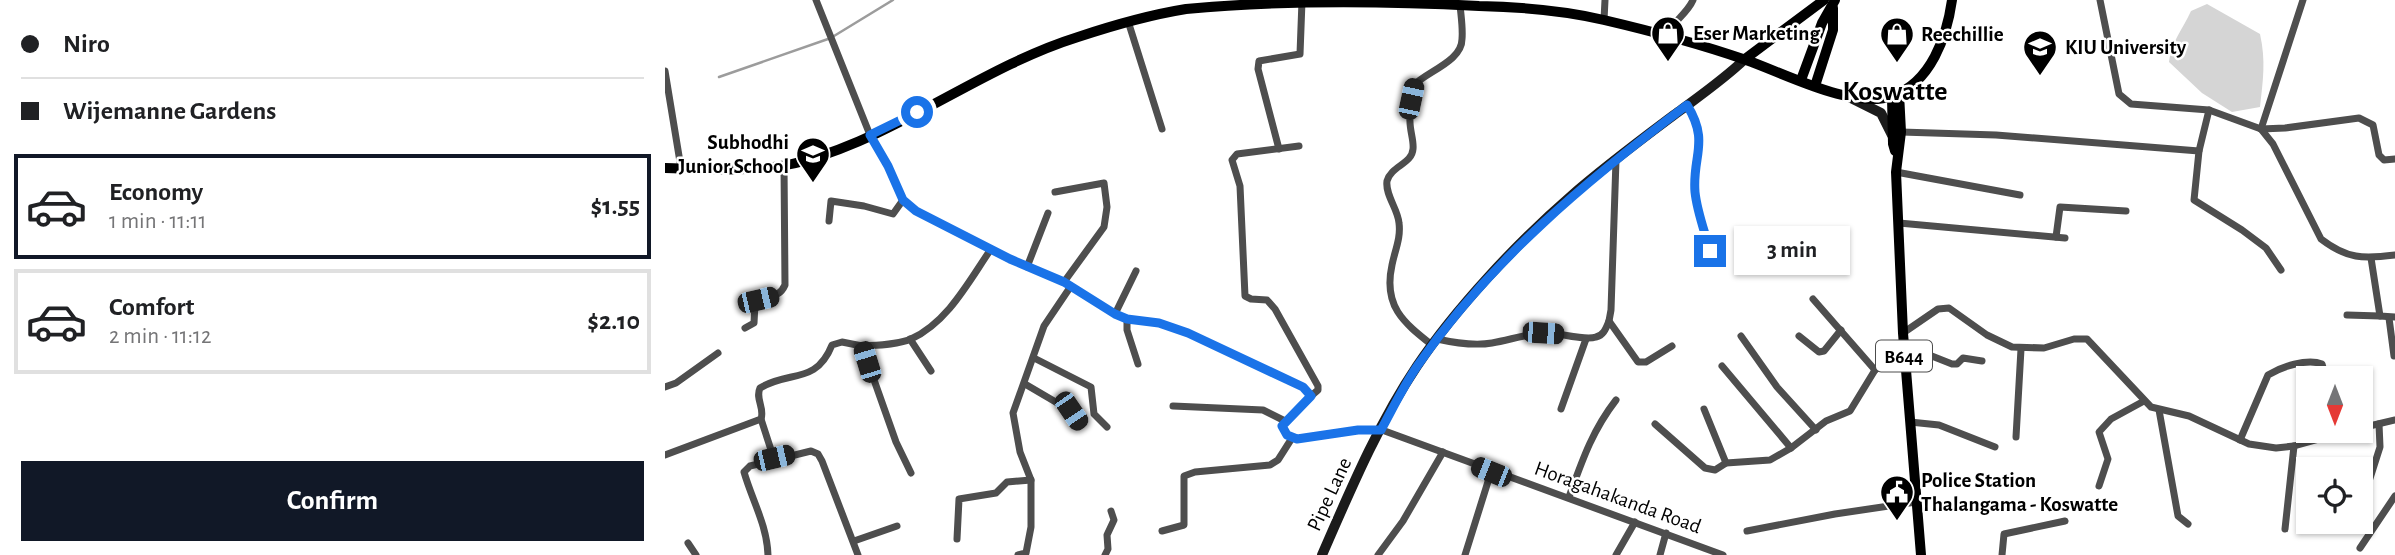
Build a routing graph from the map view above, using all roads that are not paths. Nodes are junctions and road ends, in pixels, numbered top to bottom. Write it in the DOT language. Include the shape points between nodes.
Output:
graph roads {
  1 [pos="816,0"];
  2 [pos="1302,0"];
  3 [pos="1605,0"];
  4 [pos="1693,0"];
  5 [pos="1952,0"];
  6 [pos="2100,0"];
  7 [pos="2303,0"];
  8 [pos="1831,3"];
  9 [pos="1460,5"];
  10 [pos="1604,20"];
  11 [pos="1128,21"];
  12 [pos="1665,37"];
  13 [pos="1745,59"];
  14 [pos="665,71"];
  15 [pos="1801,80"];
  16 [pos="1815,86"];
  17 [pos="1896,95"];
  18 [pos="1849,97"];
  19 [pos="1687,105"];
  20 [pos="2209,110"];
  21 [pos="1163,129"];
  22 [pos="2261,129"];
  23 [pos="1897,134"];
  24 [pos="870,135"];
  25 [pos="1299,146"];
  26 [pos="1279,149"];
  27 [pos="2199,151"];
  28 [pos="2395,159"];
  29 [pos="1616,160"];
  30 [pos="784,165"];
  31 [pos="665,168"];
  32 [pos="681,168"];
  33 [pos="1896,172"];
  34 [pos="1055,192"];
  35 [pos="2020,195"];
  36 [pos="903,200"];
  37 [pos="2126,211"];
  38 [pos="1048,213"];
  39 [pos="829,221"];
  40 [pos="1899,223"];
  41 [pos="2056,237"];
  42 [pos="2065,238"];
  43 [pos="991,249"];
  44 [pos="2395,255"];
  45 [pos="2371,258"];
  46 [pos="1714,265"];
  47 [pos="1027,267"];
  48 [pos="2281,270"];
  49 [pos="1136,271"];
  50 [pos="1068,284"];
  51 [pos="1813,299"];
  52 [pos="1115,314"];
  53 [pos="2347,315"];
  54 [pos="2380,316"];
  55 [pos="2392,318"];
  56 [pos="1127,319"];
  57 [pos="1609,321"];
  58 [pos="745,328"];
  59 [pos="1841,330"];
  60 [pos="1741,336"];
  61 [pos="1799,336"];
  62 [pos="910,339"];
  63 [pos="1903,339"];
  64 [pos="1586,340"];
  65 [pos="1435,342"];
  66 [pos="862,346"];
  67 [pos="1672,346"];
  68 [pos="2021,349"];
  69 [pos="718,353"];
  70 [pos="2394,356"];
  71 [pos="1034,358"];
  72 [pos="1982,361"];
  73 [pos="1138,365"];
  74 [pos="1722,366"];
  75 [pos="2323,366"];
  76 [pos="1875,370"];
  77 [pos="931,371"];
  78 [pos="1025,384"];
  79 [pos="665,387"];
  80 [pos="1311,396"];
  81 [pos="1616,400"];
  82 [pos="2144,401"];
  83 [pos="1173,406"];
  84 [pos="1561,409"];
  85 [pos="1704,409"];
  86 [pos="2159,410"];
  87 [pos="761,419"];
  88 [pos="2395,420"];
  89 [pos="1285,421"];
  90 [pos="1910,422"];
  91 [pos="1080,423"];
  92 [pos="1655,424"];
  93 [pos="2379,424"];
  94 [pos="2373,425"];
  95 [pos="1107,427"];
  96 [pos="1381,430"];
  97 [pos="1816,430"];
  98 [pos="2016,437"];
  99 [pos="1292,438"];
  100 [pos="2240,440"];
  101 [pos="2303,443"];
  102 [pos="2294,446"];
  103 [pos="1995,447"];
  104 [pos="1791,448"];
  105 [pos="1443,452"];
  106 [pos="665,455"];
  107 [pos="774,458"];
  108 [pos="1727,464"];
  109 [pos="2373,469"];
  110 [pos="1491,472"];
  111 [pos="911,473"];
  112 [pos="1031,480"];
  113 [pos="2098,486"];
  114 [pos="2395,496"];
  115 [pos="1569,497"];
  116 [pos="1916,502"];
  117 [pos="1111,510"];
  118 [pos="2065,521"];
  119 [pos="1635,522"];
  120 [pos="2188,524"];
  121 [pos="897,526"];
  122 [pos="2285,529"];
  123 [pos="1162,531"];
  124 [pos="1747,531"];
  125 [pos="1666,533"];
  126 [pos="957,539"];
  127 [pos="854,541"];
  128 [pos="688,543"];
  129 [pos="2360,548"];
  130 [pos="1710,552"];
  131 [pos="1025,554"];
  132 [pos="696,555"];
  133 [pos="768,555"];
  134 [pos="859,555"];
  135 [pos="1105,555"];
  136 [pos="1321,555"];
  137 [pos="1378,555"];
  138 [pos="1465,555"];
  139 [pos="1616,555"];
  140 [pos="1660,555"];
  141 [pos="1723,555"];
  142 [pos="1921,555"];
  143 [pos="2002,555"];
  1 -- 24 [label="street"];
  2 -- 9 [label="main road"];
  2 -- 11 [label="main road" via="1210,6"];
  2 -- 26 [label="street" via="1300,54 1259,61"];
  3 -- 10 [label="street"];
  4 -- 12 [label="street"];
  5 -- 17 [label="main road" via="1930,66"];
  6 -- 20 [label="street" via="2124,100"];
  7 -- 22 [label="street"];
  8 -- 13 [label="main road"];
  8 -- 15 [label="main road"];
  8 -- 16 [label="main road" via="1833,30"];
  9 -- 10 [label="main road" via="1549,10"];
  9 -- 65 [label="street" via="1460,49 1414,85 1410,122 1414,151 1390,174 1387,187 1400,234 1392,263 1391,298 1407,325"];
  10 -- 12 [label="main road"];
  11 -- 21 [label="street"];
  11 -- 24 [label="main road" via="1034,54"];
  12 -- 13 [label="main road"];
  13 -- 15 [label="main road"];
  13 -- 19 [label="street, Pipe Lane"];
  14 -- 32 [label="street"];
  15 -- 16 [label="main road"];
  16 -- 18 [label="main road"];
  17 -- 18 [label="main road" via="1871,100"];
  17 -- 23 [label="main road, B644"];
  18 -- 23 [label="street" via="1881,113"];
  19 -- 29 [label="street, Pipe Lane"];
  19 -- 46 [label="street" via="1699,136 1695,192"];
  20 -- 22 [label="street"];
  20 -- 27 [label="street"];
  22 -- 28 [label="street" via="2359,118 2373,125 2379,155 2384,160"];
  22 -- 45 [label="street" via="2321,239 2349,256"];
  23 -- 27 [label="street" via="1996,135"];
  23 -- 33 [label="main road, B644"];
  24 -- 30 [label="main road"];
  24 -- 36 [label="street"];
  25 -- 26 [label="street"];
  26 -- 80 [label="street" via="1237,154 1232,160 1240,186 1243,283 1247,298 1267,300 1275,309 1318,386"];
  27 -- 48 [label="street" via="2194,200 2266,248"];
  29 -- 57 [label="street"];
  29 -- 65 [label="street, Pipe Lane" via="1522,243"];
  30 -- 32 [label="main road"];
  30 -- 58 [label="street" via="785,285 774,296 755,303 754,323"];
  31 -- 32 [label="main road"];
  33 -- 35 [label="street"];
  33 -- 40 [label="main road, B644"];
  34 -- 50 [label="street" via="1104,183 1104,227"];
  36 -- 39 [label="street" via="893,214 831,201"];
  36 -- 43 [label="street"];
  37 -- 41 [label="street" via="2060,207"];
  38 -- 47 [label="street"];
  40 -- 41 [label="street"];
  40 -- 63 [label="main road, B644"];
  41 -- 42 [label="street"];
  43 -- 47 [label="street"];
  43 -- 62 [label="street" via="952,307"];
  44 -- 45 [label="street"];
  45 -- 54 [label="street"];
  47 -- 50 [label="street"];
  49 -- 52 [label="street"];
  50 -- 52 [label="street"];
  50 -- 71 [label="street" via="1044,326"];
  51 -- 59 [label="street"];
  52 -- 56 [label="street"];
  53 -- 54 [label="street"];
  54 -- 55 [label="street"];
  55 -- 70 [label="street"];
  56 -- 73 [label="street"];
  56 -- 80 [label="street" via="1188,333 1303,387"];
  57 -- 64 [label="street" via="1599,337"];
  57 -- 67 [label="street" via="1638,362"];
  59 -- 61 [label="street" via="1819,352"];
  59 -- 76 [label="street"];
  60 -- 97 [label="street" via="1777,387"];
  62 -- 66 [label="street"];
  62 -- 77 [label="street"];
  63 -- 68 [label="street" via="1938,309 1949,308 1987,335"];
  63 -- 72 [label="street" via="1952,364 1963,358"];
  63 -- 76 [label="street"];
  63 -- 90 [label="main road, B644"];
  64 -- 65 [label="street" via="1543,333 1489,344"];
  64 -- 84 [label="street"];
  65 -- 96 [label="street, Pipe Lane"];
  66 -- 87 [label="street" via="837,342 819,366 763,386 757,396"];
  66 -- 111 [label="street"];
  68 -- 82 [label="street" via="2087,339"];
  68 -- 98 [label="street"];
  69 -- 79 [label="street"];
  71 -- 78 [label="street"];
  71 -- 95 [label="street" via="1091,387 1094,414"];
  74 -- 104 [label="street"];
  75 -- 100 [label="street" via="2315,361 2268,375"];
  76 -- 97 [label="street" via="1850,411"];
  78 -- 91 [label="street" via="1071,411"];
  78 -- 112 [label="street" via="1013,413"];
  80 -- 89 [label="street"];
  81 -- 115 [label="street" via="1589,442"];
  82 -- 86 [label="street"];
  82 -- 113 [label="street" via="2111,419 2099,432 2108,459"];
  83 -- 89 [label="street" via="1263,411"];
  85 -- 108 [label="street"];
  86 -- 100 [label="street" via="2189,416"];
  86 -- 120 [label="street" via="2178,516"];
  87 -- 106 [label="street"];
  87 -- 107 [label="street"];
  88 -- 93 [label="street"];
  89 -- 99 [label="street" via="1283,429"];
  90 -- 103 [label="street" via="1939,425"];
  90 -- 116 [label="main road, B644"];
  92 -- 108 [label="street" via="1705,468 1715,470"];
  93 -- 94 [label="street"];
  93 -- 109 [label="street" via="2380,447"];
  96 -- 99 [label="street"];
  96 -- 105 [label="street, Horagahakanda Road"];
  96 -- 136 [label="street, Pipe Lane"];
  97 -- 104 [label="street"];
  99 -- 123 [label="street" via="1270,465 1184,476 1184,525"];
  100 -- 102 [label="street" via="2264,447"];
  101 -- 102 [label="street"];
  102 -- 122 [label="street"];
  104 -- 108 [label="street" via="1770,460"];
  105 -- 110 [label="street, Horagahakanda Road"];
  105 -- 137 [label="street"];
  107 -- 127 [label="street" via="818,454"];
  107 -- 133 [label="street" via="744,472 764,525"];
  110 -- 115 [label="street, Horagahakanda Road"];
  110 -- 138 [label="street"];
  112 -- 126 [label="street" via="1007,482 992,495 959,499"];
  112 -- 131 [label="street" via="1032,515"];
  114 -- 129 [label="street"];
  115 -- 119 [label="street, Horagahakanda Road"];
  116 -- 124 [label="street"];
  116 -- 142 [label="main road, B644"];
  117 -- 135 [label="street" via="1114,520"];
  118 -- 143 [label="street" via="2004,534"];
  119 -- 125 [label="street, Horagahakanda Road"];
  119 -- 139 [label="street"];
  121 -- 127 [label="street"];
  125 -- 130 [label="street, Horagahakanda Road"];
  125 -- 140 [label="street"];
  127 -- 134 [label="street"];
  128 -- 132 [label="street"];
  130 -- 141 [label="street, Horagahakanda Road"];
}
